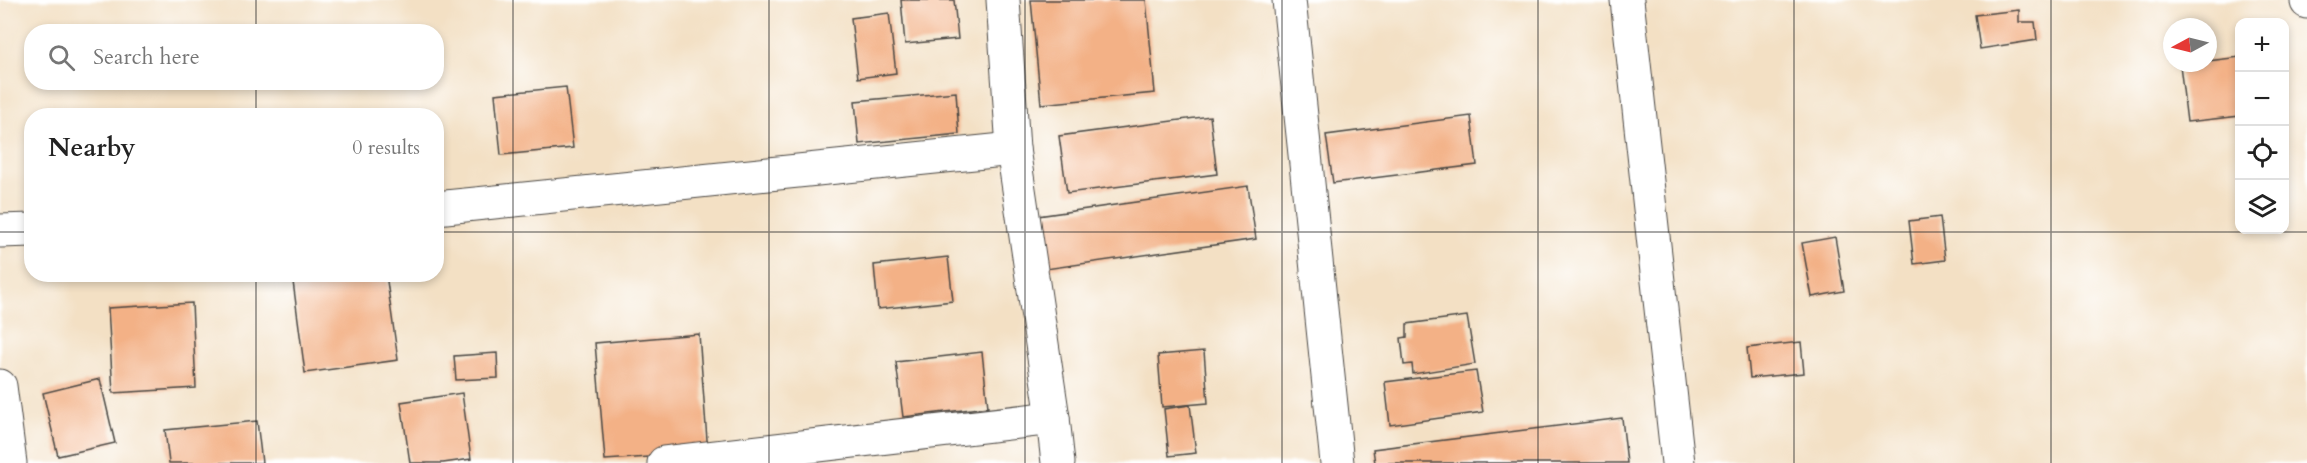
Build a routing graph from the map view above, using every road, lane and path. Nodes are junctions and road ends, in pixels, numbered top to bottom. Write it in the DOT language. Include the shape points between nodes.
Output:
graph roads {
  1 [pos="1003,0"];
  2 [pos="1289,0"];
  3 [pos="1627,0"];
  4 [pos="1013,149"];
  5 [pos="444,207"];
  6 [pos="24,230"];
  7 [pos="0,231"];
  8 [pos="0,386"];
  9 [pos="1053,418"];
  10 [pos="10,463"];
  11 [pos="664,463"];
  12 [pos="1058,463"];
  13 [pos="1337,463"];
  14 [pos="1678,463"];
  1 -- 4 [label="street"];
  2 -- 13 [label="street"];
  3 -- 14 [label="street"];
  4 -- 5 [label="street"];
  4 -- 9 [label="street"];
  6 -- 7 [label="street"];
  8 -- 10 [label="street"];
  9 -- 11 [label="street"];
  9 -- 12 [label="street"];
}
